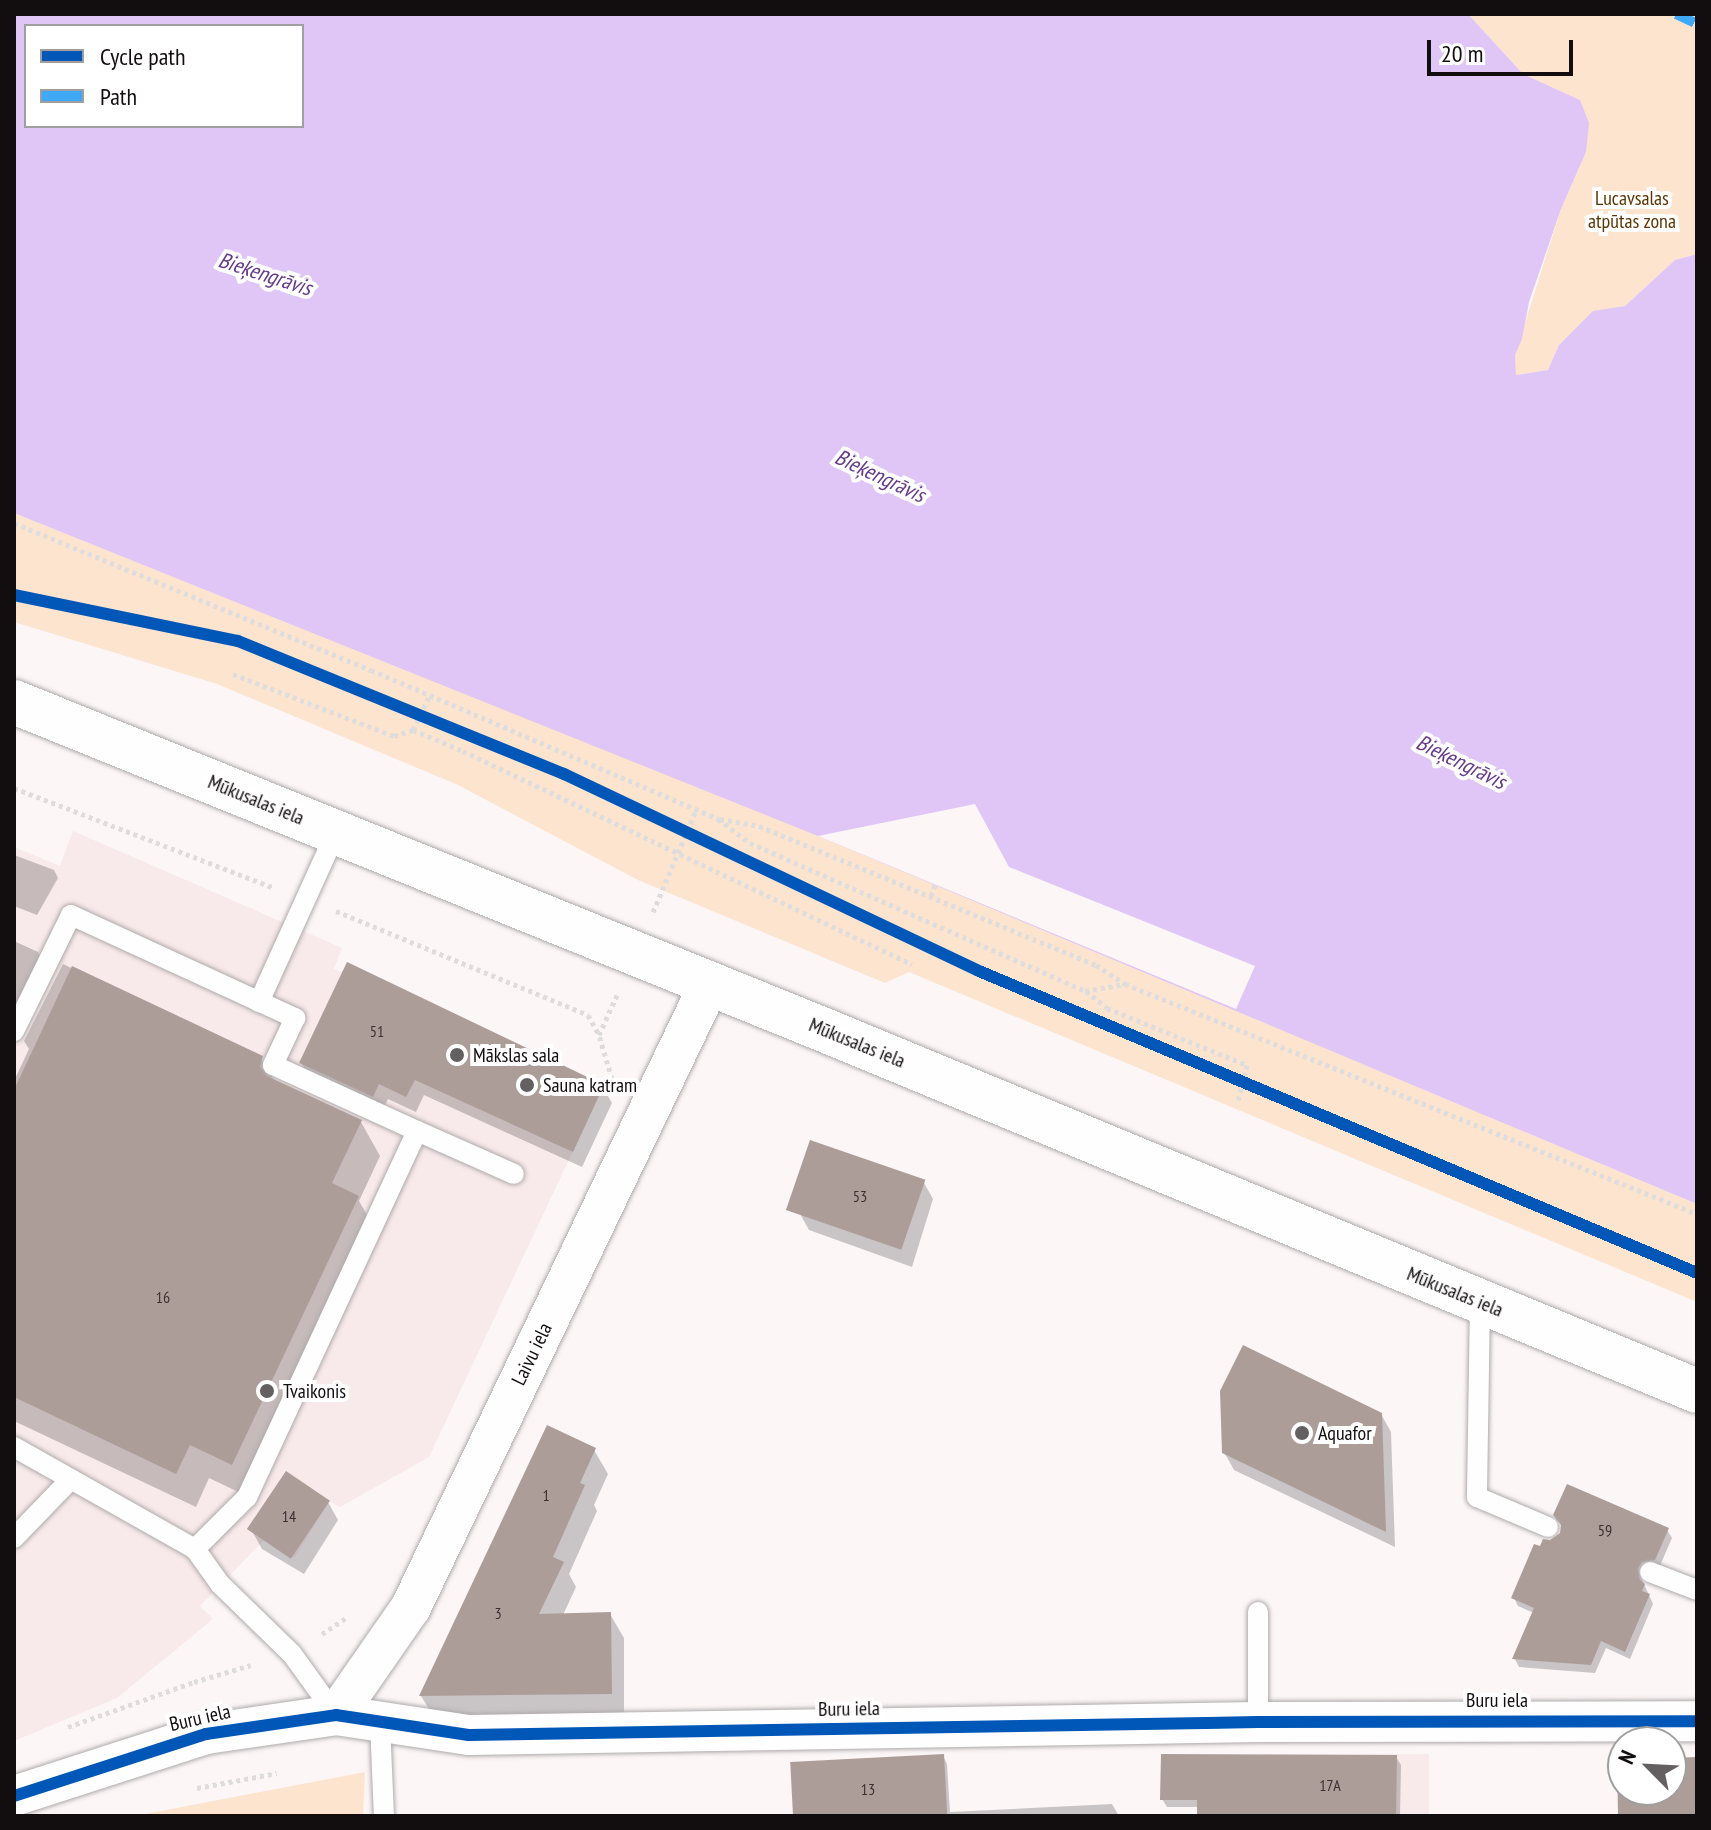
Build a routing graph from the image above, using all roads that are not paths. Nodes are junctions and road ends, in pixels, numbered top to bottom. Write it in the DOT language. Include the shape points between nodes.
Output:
graph roads {
  1 [pos="14,702"];
  2 [pos="336,832"];
  3 [pos="710,983"];
  4 [pos="259,1002"];
  5 [pos="14,1031"];
  6 [pos="417,1131"];
  7 [pos="514,1174"];
  8 [pos="1480,1302"];
  9 [pos="1697,1391"];
  10 [pos="14,1447"];
  11 [pos="71,1479"];
  12 [pos="1548,1527"];
  13 [pos="14,1538"];
  14 [pos="195,1549"];
  15 [pos="1650,1572"];
  16 [pos="1697,1590"];
  17 [pos="1258,1612"];
  18 [pos="336,1715"];
  19 [pos="1697,1721"];
  20 [pos="380,1722"];
  21 [pos="1258,1722"];
  22 [pos="14,1796"];
  23 [pos="384,1816"];
  1 -- 2 [label="main road, Mūkusalas iela"];
  2 -- 3 [label="main road, Mūkusalas iela"];
  2 -- 4 [label="lane"];
  3 -- 8 [label="main road, Mūkusalas iela"];
  3 -- 18 [label="street, Laivu iela" via="411,1607"];
  4 -- 5 [label="lane" via="71,915"];
  4 -- 6 [label="lane" via="295,1018 273,1065"];
  6 -- 7 [label="lane"];
  6 -- 14 [label="lane" via="247,1497"];
  8 -- 9 [label="main road, Mūkusalas iela"];
  8 -- 12 [label="lane" via="1477,1497"];
  10 -- 11 [label="lane"];
  11 -- 13 [label="lane"];
  11 -- 14 [label="lane"];
  14 -- 18 [label="lane" via="220,1584 292,1654"];
  15 -- 16 [label="lane"];
  17 -- 21 [label="lane"];
  18 -- 20 [label="street, Buru iela"];
  18 -- 22 [label="street, Buru iela" via="206,1734"];
  19 -- 21 [label="street, Buru iela"];
  20 -- 21 [label="street, Buru iela" via="469,1735"];
  20 -- 23 [label="lane"];
}
